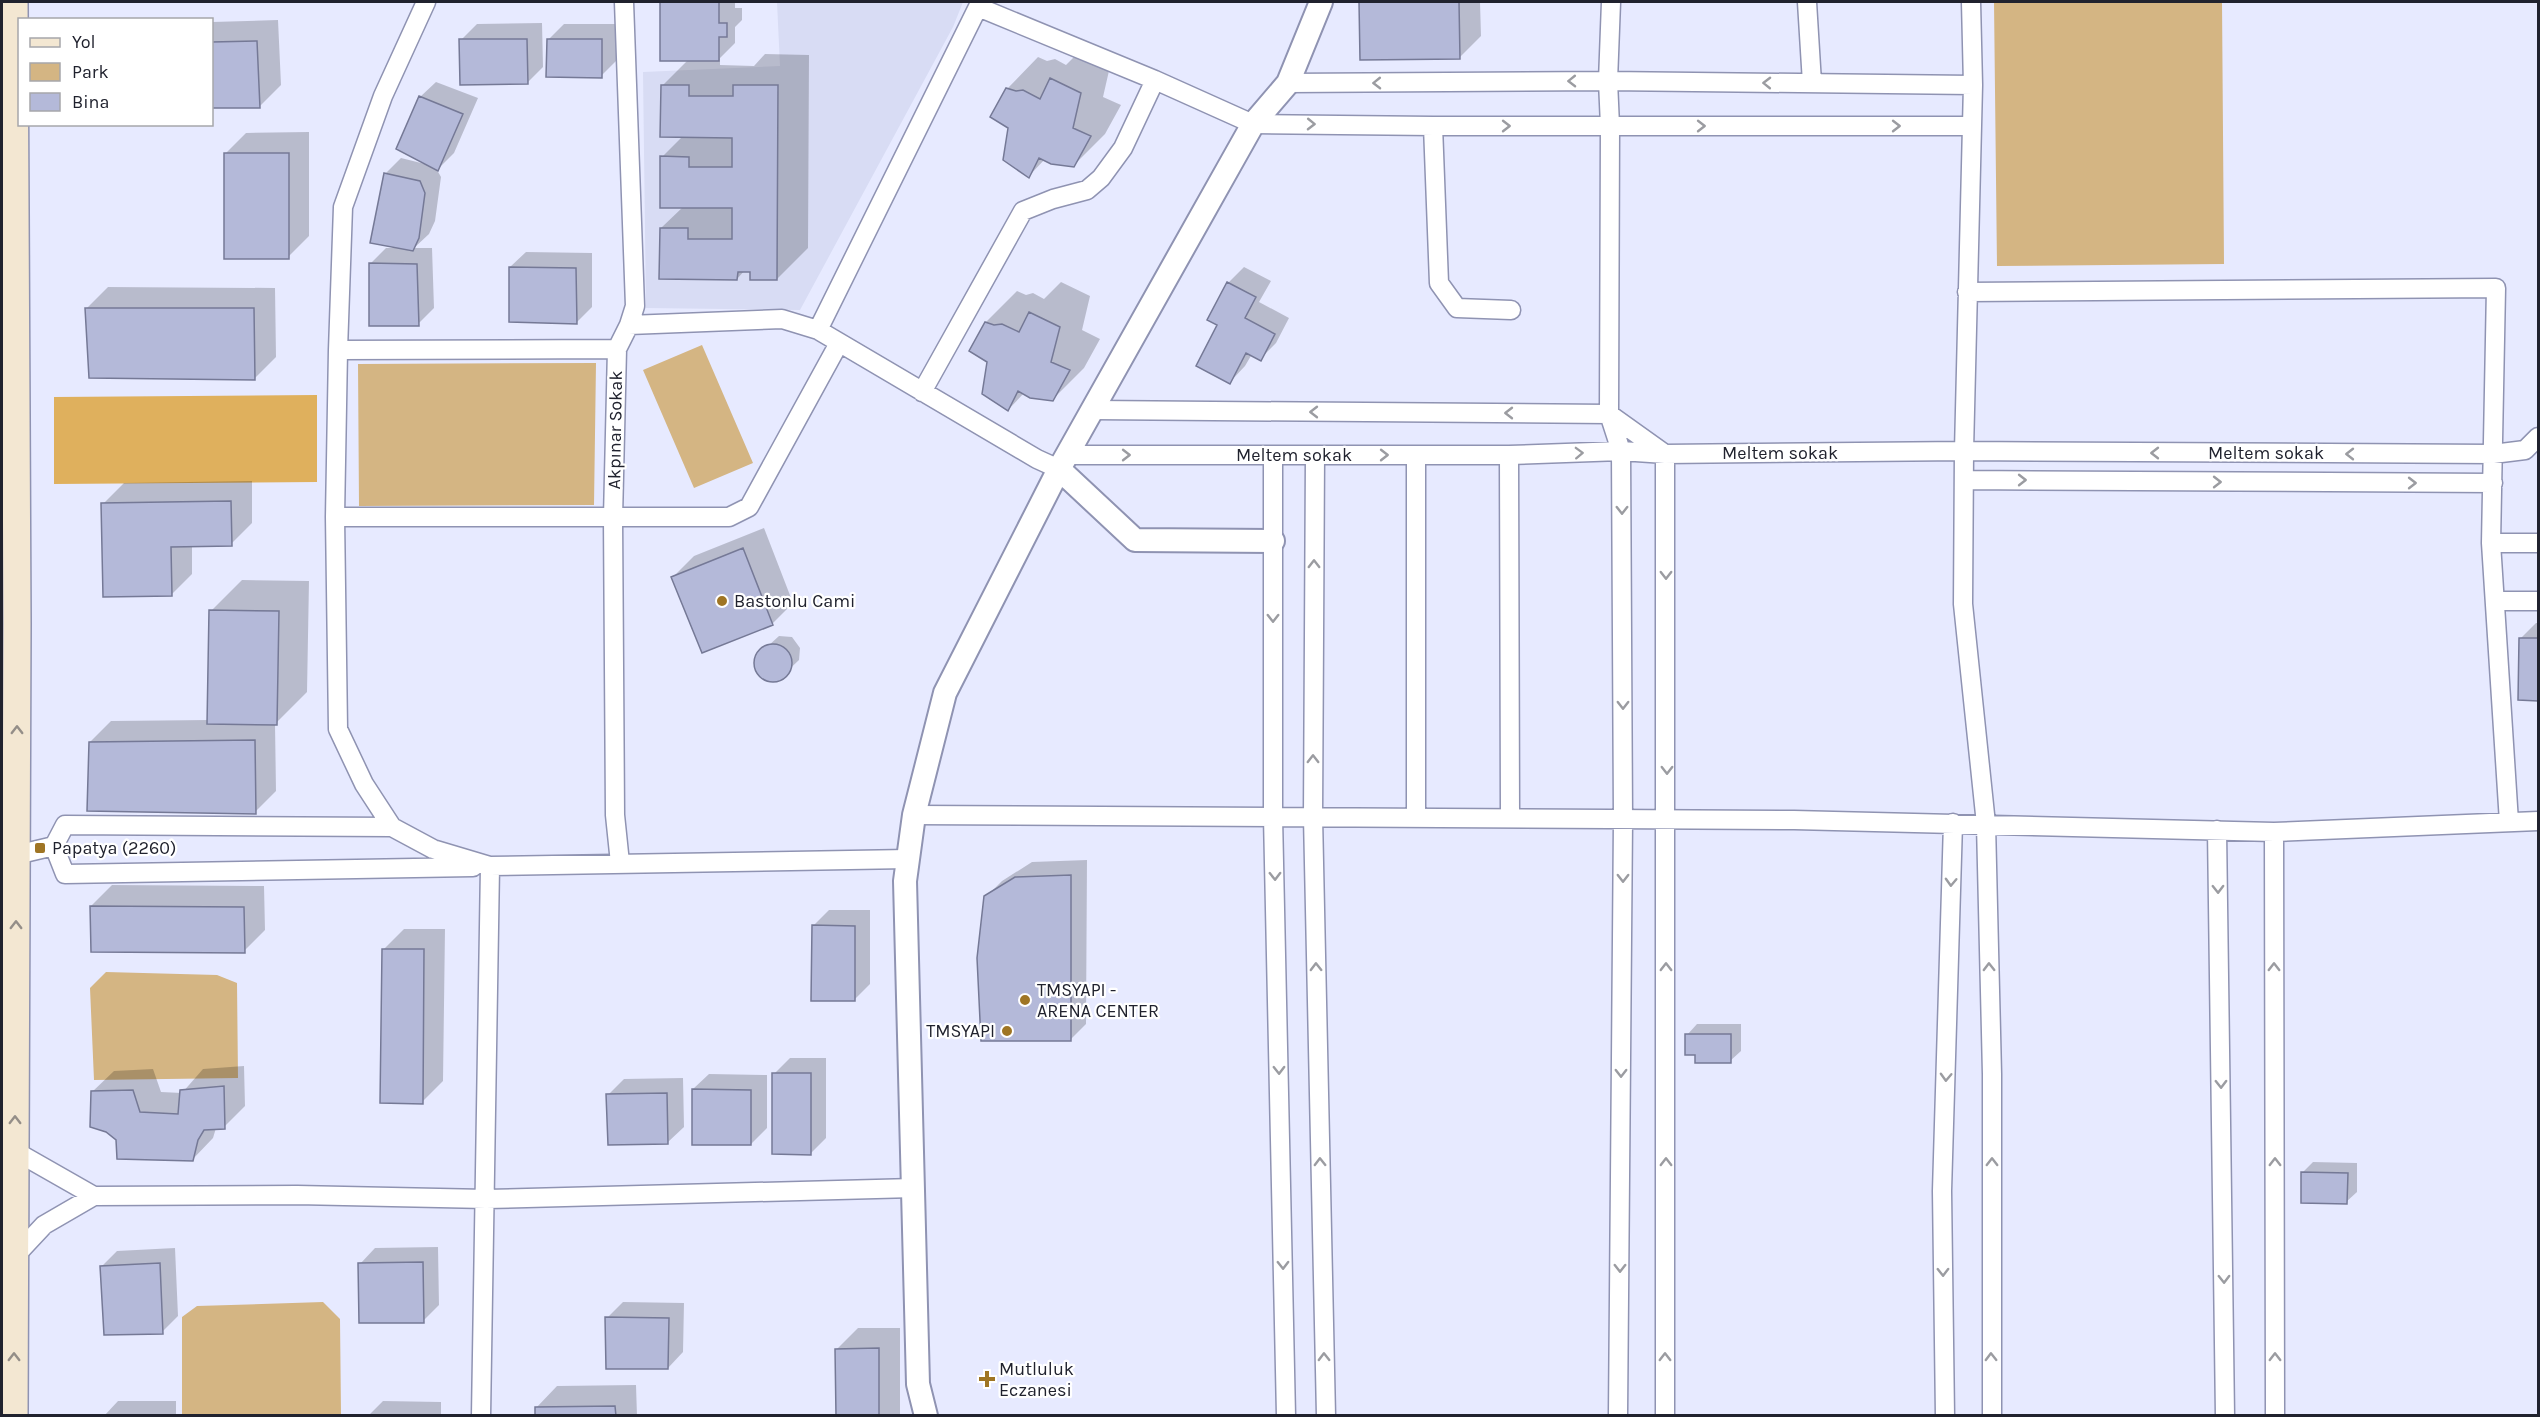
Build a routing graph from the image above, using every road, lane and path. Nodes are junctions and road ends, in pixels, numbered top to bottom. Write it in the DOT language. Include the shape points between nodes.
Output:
graph roads {
  1 [pos="14,2"];
  2 [pos="426,2"];
  3 [pos="624,2"];
  4 [pos="1321,2"];
  5 [pos="1611,2"];
  6 [pos="1807,2"];
  7 [pos="1971,2"];
  8 [pos="978,4"];
  9 [pos="1155,80"];
  10 [pos="1608,81"];
  11 [pos="1812,83"];
  12 [pos="1288,84"];
  13 [pos="1973,85"];
  14 [pos="1253,123"];
  15 [pos="1433,126"];
  16 [pos="1610,126"];
  17 [pos="1971,126"];
  18 [pos="1967,292"];
  19 [pos="1511,310"];
  20 [pos="629,325"];
  21 [pos="818,330"];
  22 [pos="840,343"];
  23 [pos="617,349"];
  24 [pos="338,350"];
  25 [pos="922,392"];
  26 [pos="1094,410"];
  27 [pos="1609,414"];
  28 [pos="2538,437"];
  29 [pos="1621,452"];
  30 [pos="1964,452"];
  31 [pos="1665,454"];
  32 [pos="2493,454"];
  33 [pos="1273,455"];
  34 [pos="1315,455"];
  35 [pos="1416,455"];
  36 [pos="1509,455"];
  37 [pos="1063,462"];
  38 [pos="1964,480"];
  39 [pos="2493,483"];
  40 [pos="335,517"];
  41 [pos="613,518"];
  42 [pos="1273,541"];
  43 [pos="2491,543"];
  44 [pos="2538,543"];
  45 [pos="2495,601"];
  46 [pos="2538,601"];
  47 [pos="914,815"];
  48 [pos="1273,817"];
  49 [pos="1312,817"];
  50 [pos="1416,818"];
  51 [pos="1510,818"];
  52 [pos="1667,819"];
  53 [pos="1623,820"];
  54 [pos="2538,821"];
  55 [pos="2509,822"];
  56 [pos="1953,823"];
  57 [pos="1986,824"];
  58 [pos="392,826"];
  59 [pos="2217,830"];
  60 [pos="2274,832"];
  61 [pos="54,846"];
  62 [pos="16,855"];
  63 [pos="908,859"];
  64 [pos="620,863"];
  65 [pos="490,866"];
  66 [pos="15,1151"];
  67 [pos="914,1188"];
  68 [pos="94,1196"];
  69 [pos="486,1199"];
  70 [pos="15,1256"];
  71 [pos="918,1384"];
  72 [pos="14,1416"];
  73 [pos="481,1416"];
  74 [pos="910,1416"];
  75 [pos="926,1416"];
  76 [pos="932,1416"];
  77 [pos="1286,1416"];
  78 [pos="1326,1416"];
  79 [pos="1618,1416"];
  80 [pos="1665,1416"];
  81 [pos="1945,1416"];
  82 [pos="1992,1416"];
  83 [pos="2225,1416"];
  84 [pos="2275,1416"];
  62 -- 1 [label="main road, one-way"];
  2 -- 24 [label="street" via="382,96 343,207"];
  3 -- 20 [label="street, Akpınar Sokak" via="635,306"];
  4 -- 12 [label="street"];
  5 -- 10 [label="street"];
  6 -- 11 [label="street"];
  7 -- 13 [label="street"];
  8 -- 9 [label="street"];
  8 -- 21 [label="street"];
  9 -- 14 [label="street"];
  9 -- 25 [label="street" via="1123,148 1101,178 1087,190 1023,211"];
  11 -- 10 [label="street, one-way"];
  10 -- 12 [label="street, one-way"];
  10 -- 16 [label="street"];
  11 -- 13 [label="street"];
  12 -- 14 [label="street"];
  13 -- 17 [label="street"];
  14 -- 15 [label="street, one-way"];
  14 -- 26 [label="street"];
  15 -- 16 [label="street, one-way"];
  15 -- 19 [label="street" via="1439,283 1457,308"];
  16 -- 17 [label="street, one-way"];
  16 -- 27 [label="street"];
  17 -- 18 [label="street"];
  18 -- 30 [label="street"];
  18 -- 32 [label="street" via="2496,288"];
  20 -- 21 [label="street" via="782,319"];
  20 -- 23 [label="street, Akpınar Sokak"];
  21 -- 22 [label="street"];
  22 -- 25 [label="street"];
  22 -- 41 [label="street" via="749,507 729,517"];
  23 -- 24 [label="street"];
  23 -- 41 [label="street, Akpınar Sokak"];
  24 -- 40 [label="street"];
  25 -- 37 [label="street" via="1037,459"];
  27 -- 26 [label="street, one-way"];
  26 -- 37 [label="street"];
  27 -- 29 [label="street"];
  27 -- 31 [label="street"];
  28 -- 32 [label="street, Meltem sokak" via="2525,450"];
  29 -- 31 [label="street, Meltem sokak"];
  36 -- 29 [label="street, Meltem sokak, one-way"];
  29 -- 53 [label="street, one-way"];
  30 -- 31 [label="street, Meltem sokak"];
  32 -- 30 [label="street, Meltem sokak, one-way"];
  30 -- 38 [label="street"];
  31 -- 52 [label="street, one-way"];
  32 -- 39 [label="street"];
  33 -- 34 [label="street, Meltem sokak"];
  37 -- 33 [label="street, Meltem sokak, one-way"];
  33 -- 42 [label="street"];
  34 -- 35 [label="street, Meltem sokak, one-way"];
  49 -- 34 [label="street, one-way"];
  35 -- 36 [label="street, Meltem sokak"];
  35 -- 50 [label="street"];
  36 -- 51 [label="street"];
  37 -- 42 [label="street" via="1135,540"];
  37 -- 47 [label="street" via="945,693"];
  38 -- 39 [label="street, Meltem sokak, one-way"];
  38 -- 57 [label="street" via="1963,604"];
  39 -- 43 [label="street"];
  40 -- 41 [label="street"];
  40 -- 58 [label="street" via="338,729 364,784"];
  41 -- 64 [label="street, Akpınar Sokak" via="615,815"];
  42 -- 48 [label="street, one-way"];
  43 -- 44 [label="street"];
  43 -- 45 [label="street"];
  45 -- 46 [label="street"];
  45 -- 55 [label="street"];
  47 -- 48 [label="street"];
  47 -- 63 [label="street"];
  48 -- 49 [label="street"];
  48 -- 77 [label="street, one-way"];
  49 -- 50 [label="street"];
  78 -- 49 [label="street, one-way"];
  50 -- 51 [label="street"];
  51 -- 53 [label="street"];
  52 -- 53 [label="street"];
  52 -- 56 [label="street"];
  80 -- 52 [label="street, one-way"];
  53 -- 79 [label="street, one-way"];
  54 -- 55 [label="street"];
  55 -- 60 [label="street"];
  56 -- 57 [label="street"];
  56 -- 81 [label="street, one-way" via="1942,1191"];
  57 -- 59 [label="street"];
  82 -- 57 [label="street, one-way" via="1992,1074"];
  58 -- 61 [label="street" via="65,825"];
  58 -- 65 [label="street" via="433,849"];
  59 -- 60 [label="street"];
  59 -- 83 [label="street, one-way"];
  84 -- 60 [label="street, one-way"];
  61 -- 62 [label="street"];
  61 -- 65 [label="street" via="65,874"];
  66 -- 62 [label="main road, one-way"];
  63 -- 64 [label="street"];
  63 -- 67 [label="street" via="905,881"];
  64 -- 65 [label="street"];
  65 -- 69 [label="street"];
  66 -- 68 [label="street"];
  66 -- 70 [label="main road"];
  67 -- 69 [label="street"];
  67 -- 71 [label="street"];
  68 -- 69 [label="street"];
  68 -- 70 [label="street" via="44,1225"];
  69 -- 73 [label="street"];
  72 -- 70 [label="main road, one-way"];
  71 -- 74 [label="street"];
  71 -- 75 [label="street"];
  71 -- 76 [label="street"];
}
